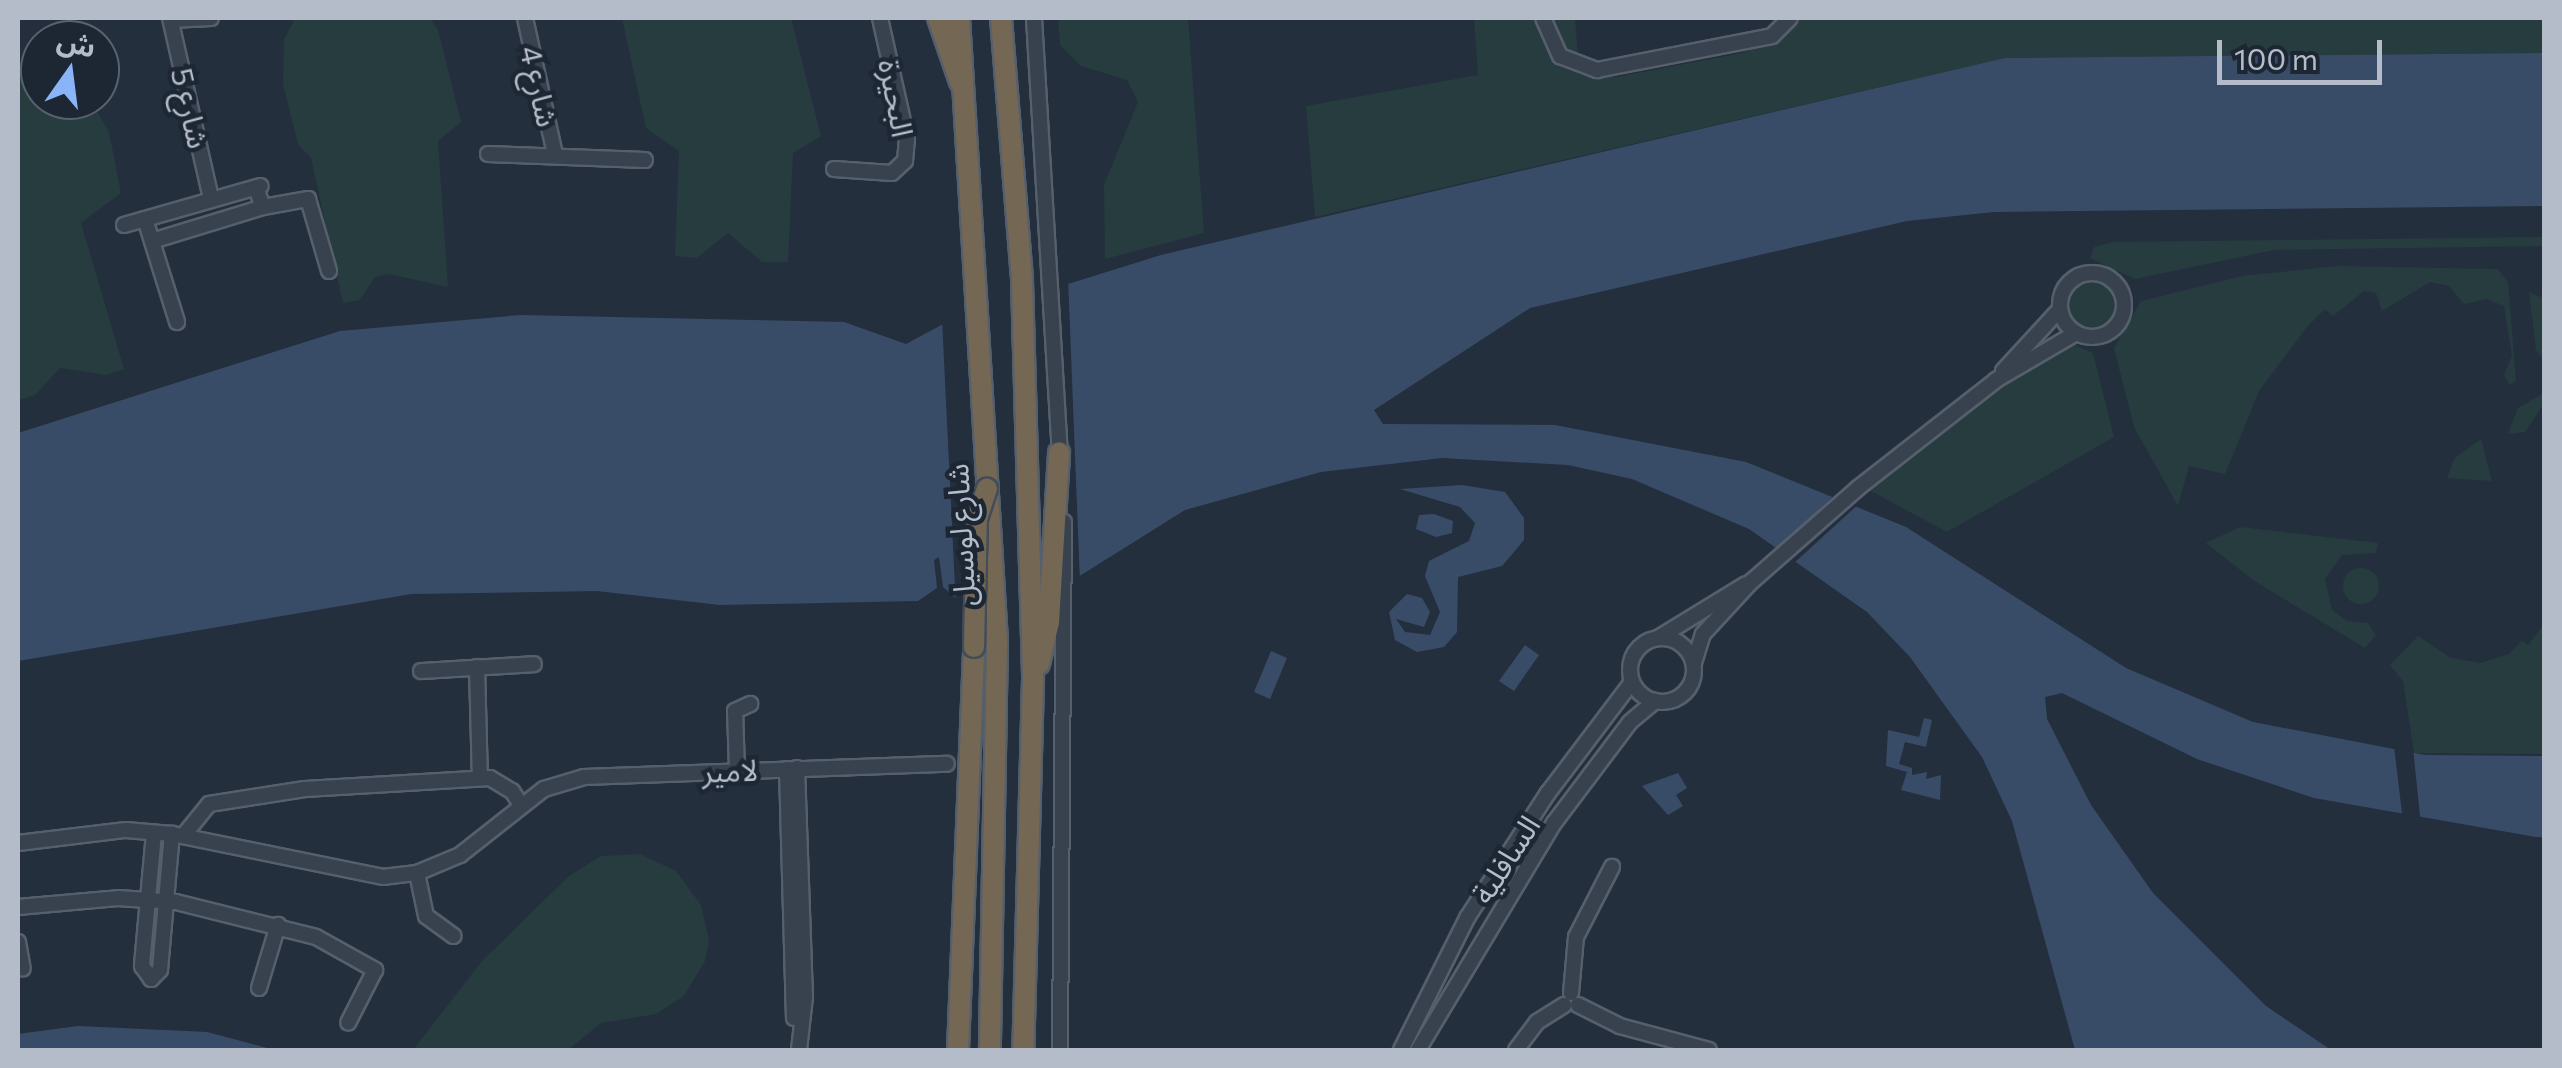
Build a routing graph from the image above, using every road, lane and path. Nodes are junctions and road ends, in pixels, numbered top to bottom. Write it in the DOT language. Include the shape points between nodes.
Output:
graph roads {
  1 [pos="211,18"];
  2 [pos="525,18"];
  3 [pos="880,18"];
  4 [pos="938,18"];
  5 [pos="959,18"];
  6 [pos="1001,18"];
  7 [pos="1034,18"];
  8 [pos="1543,18"];
  9 [pos="170,19"];
  10 [pos="1787,20"];
  11 [pos="966,94"];
  12 [pos="488,154"];
  13 [pos="555,155"];
  14 [pos="645,160"];
  15 [pos="834,169"];
  16 [pos="211,199"];
  17 [pos="263,208"];
  18 [pos="145,219"];
  19 [pos="124,225"];
  20 [pos="152,241"];
  21 [pos="329,271"];
  22 [pos="2060,310"];
  23 [pos="177,322"];
  24 [pos="2076,333"];
  25 [pos="1996,380"];
  26 [pos="1059,452"];
  27 [pos="986,488"];
  28 [pos="1751,582"];
  29 [pos="1049,622"];
  30 [pos="1658,638"];
  31 [pos="1694,663"];
  32 [pos="534,664"];
  33 [pos="477,667"];
  34 [pos="421,670"];
  35 [pos="1632,682"];
  36 [pos="1654,701"];
  37 [pos="750,704"];
  38 [pos="947,764"];
  39 [pos="792,769"];
  40 [pos="736,770"];
  41 [pos="485,778"];
  42 [pos="521,805"];
  43 [pos="154,832"];
  44 [pos="178,834"];
  45 [pos="18,842"];
  46 [pos="1612,867"];
  47 [pos="417,873"];
  48 [pos="148,900"];
  49 [pos="166,902"];
  50 [pos="797,904"];
  51 [pos="1476,904"];
  52 [pos="18,908"];
  53 [pos="1493,916"];
  54 [pos="278,925"];
  55 [pos="454,936"];
  56 [pos="18,942"];
  57 [pos="23,969"];
  58 [pos="259,988"];
  59 [pos="1571,1001"];
  60 [pos="348,1023"];
  61 [pos="790,1050"];
  62 [pos="798,1050"];
  63 [pos="958,1050"];
  64 [pos="990,1050"];
  65 [pos="1023,1050"];
  66 [pos="1060,1050"];
  67 [pos="1401,1050"];
  68 [pos="1418,1050"];
  69 [pos="1516,1050"];
  70 [pos="1709,1050"];
  1 -- 9 [label="street"];
  2 -- 13 [label="street, شارع 4"];
  3 -- 15 [label="street, البحيرة" via="906,161 892,173"];
  4 -- 11 [label="highway"];
  5 -- 11 [label="highway, شارع لوسيل"];
  6 -- 29 [label="highway"];
  7 -- 26 [label="street"];
  8 -- 10 [label="street" via="1560,56 1598,70 1764,38"];
  9 -- 16 [label="street, شارع 5"];
  11 -- 27 [label="highway, شارع لوسيل"];
  12 -- 13 [label="street, شارع 4"];
  13 -- 14 [label="street, شارع 4"];
  16 -- 17 [label="street" via="259,187"];
  16 -- 18 [label="street"];
  17 -- 20 [label="street"];
  17 -- 21 [label="street" via="308,199"];
  18 -- 19 [label="street"];
  18 -- 20 [label="street"];
  20 -- 23 [label="street"];
  22 -- 24 [label="street"];
  22 -- 24 [label="street" via="2065,288 2083,275 2099,274 2119,288 2124,310 2114,329 2096,337"];
  22 -- 25 [label="street"];
  24 -- 25 [label="street"];
  25 -- 28 [label="street"];
  26 -- 29 [label="highway"];
  27 -- 63 [label="highway, bridge" via="977,519"];
  27 -- 64 [label="highway, شارع لوسيل" via="997,641"];
  28 -- 30 [label="street"];
  28 -- 31 [label="street" via="1703,634"];
  29 -- 65 [label="highway" via="1033,680"];
  29 -- 66 [label="street"];
  30 -- 31 [label="street" via="1677,641"];
  30 -- 35 [label="street" via="1632,658"];
  31 -- 36 [label="street" via="1685,693"];
  32 -- 33 [label="street"];
  33 -- 34 [label="street"];
  33 -- 41 [label="street"];
  35 -- 36 [label="street"];
  35 -- 51 [label="street, السافلية"];
  36 -- 53 [label="street, السافلية" via="1569,801"];
  37 -- 40 [label="street" via="736,710"];
  38 -- 39 [label="street, لامير"];
  39 -- 40 [label="street, لامير"];
  39 -- 50 [label="street"];
  40 -- 42 [label="street, لامير" via="584,777 544,789"];
  41 -- 42 [label="street"];
  41 -- 44 [label="street" via="222,799 199,810"];
  42 -- 47 [label="street, لامير" via="460,855"];
  43 -- 44 [label="street, لامير"];
  43 -- 45 [label="street, لامير"];
  43 -- 48 [label="street"];
  44 -- 47 [label="street, لامير" via="257,847 354,876"];
  44 -- 49 [label="street"];
  46 -- 59 [label="street" via="1576,936"];
  47 -- 55 [label="street" via="426,916"];
  48 -- 49 [label="street"];
  48 -- 49 [label="street" via="142,966 151,980 160,970"];
  48 -- 52 [label="street"];
  49 -- 54 [label="street"];
  50 -- 61 [label="street"];
  50 -- 62 [label="street" via="805,997"];
  51 -- 53 [label="street"];
  51 -- 67 [label="street, السافلية"];
  53 -- 68 [label="street, السافلية"];
  54 -- 58 [label="street"];
  54 -- 60 [label="street" via="374,968"];
  56 -- 57 [label="street"];
  59 -- 69 [label="street" via="1537,1022"];
  59 -- 70 [label="street" via="1620,1026"];
}
